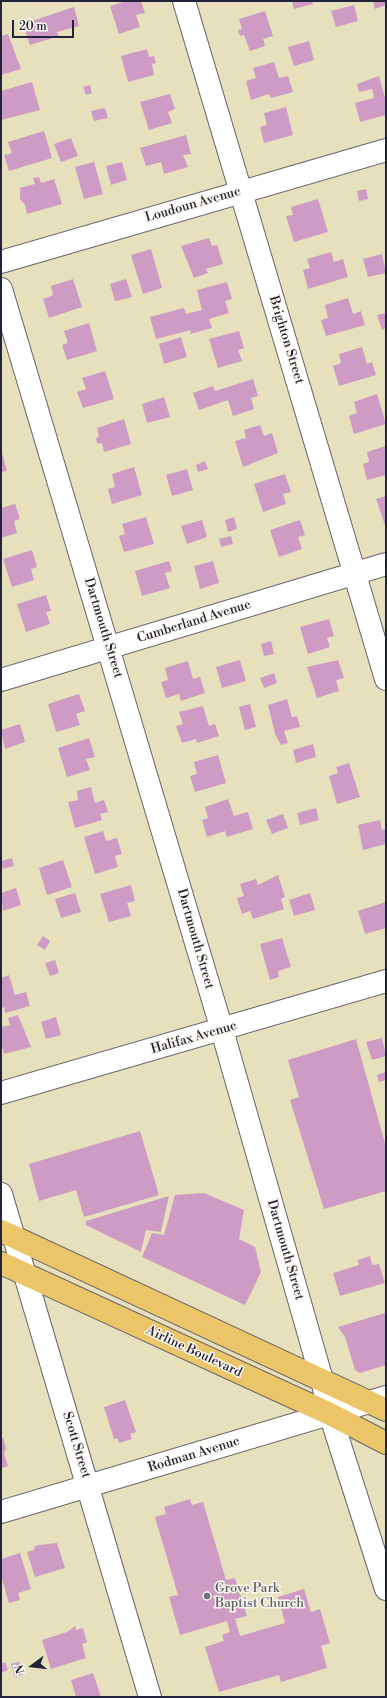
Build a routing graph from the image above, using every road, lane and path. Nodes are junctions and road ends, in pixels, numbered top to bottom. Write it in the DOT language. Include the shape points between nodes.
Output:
graph roads {
  1 [pos="184,1"];
  2 [pos="386,150"];
  3 [pos="241,192"];
  4 [pos="1,262"];
  5 [pos="1,289"];
  6 [pos="386,564"];
  7 [pos="355,573"];
  8 [pos="108,648"];
  9 [pos="386,679"];
  10 [pos="1,680"];
  11 [pos="386,981"];
  12 [pos="222,1030"];
  13 [pos="1,1093"];
  14 [pos="1,1194"];
  15 [pos="8,1234"];
  16 [pos="1,1263"];
  17 [pos="25,1274"];
  18 [pos="322,1380"];
  19 [pos="380,1403"];
  20 [pos="330,1414"];
  21 [pos="386,1443"];
  22 [pos="88,1486"];
  23 [pos="1,1512"];
  24 [pos="386,1589"];
  25 [pos="150,1697"];
  1 -- 3 [label="street, Brighton Street"];
  2 -- 3 [label="street, Loudoun Avenue"];
  3 -- 4 [label="street, Loudoun Avenue"];
  3 -- 7 [label="street, Brighton Street"];
  5 -- 8 [label="street, Dartmouth Street"];
  6 -- 7 [label="street, Cumberland Avenue"];
  7 -- 8 [label="street, Cumberland Avenue"];
  7 -- 9 [label="street, Brighton Street"];
  8 -- 10 [label="street, Cumberland Avenue"];
  8 -- 12 [label="street, Dartmouth Street"];
  11 -- 12 [label="street, Halifax Avenue"];
  12 -- 13 [label="street, Halifax Avenue"];
  12 -- 18 [label="street, Dartmouth Street"];
  14 -- 15 [label="street, Scott Street"];
  15 -- 17 [label="street, Scott Street"];
  15 -- 18 [label="main road"];
  16 -- 17 [label="main road, Airline Boulevard"];
  17 -- 20 [label="main road, Airline Boulevard"];
  17 -- 22 [label="street, Scott Street"];
  18 -- 19 [label="main road"];
  18 -- 20 [label="street, Dartmouth Street"];
  19 -- 20 [label="street, Rodman Avenue"];
  20 -- 21 [label="main road, Airline Boulevard"];
  20 -- 22 [label="street, Rodman Avenue"];
  20 -- 24 [label="street, Dartmouth Street"];
  22 -- 23 [label="street, Rodman Avenue"];
  22 -- 25 [label="street, Scott Street"];
}
